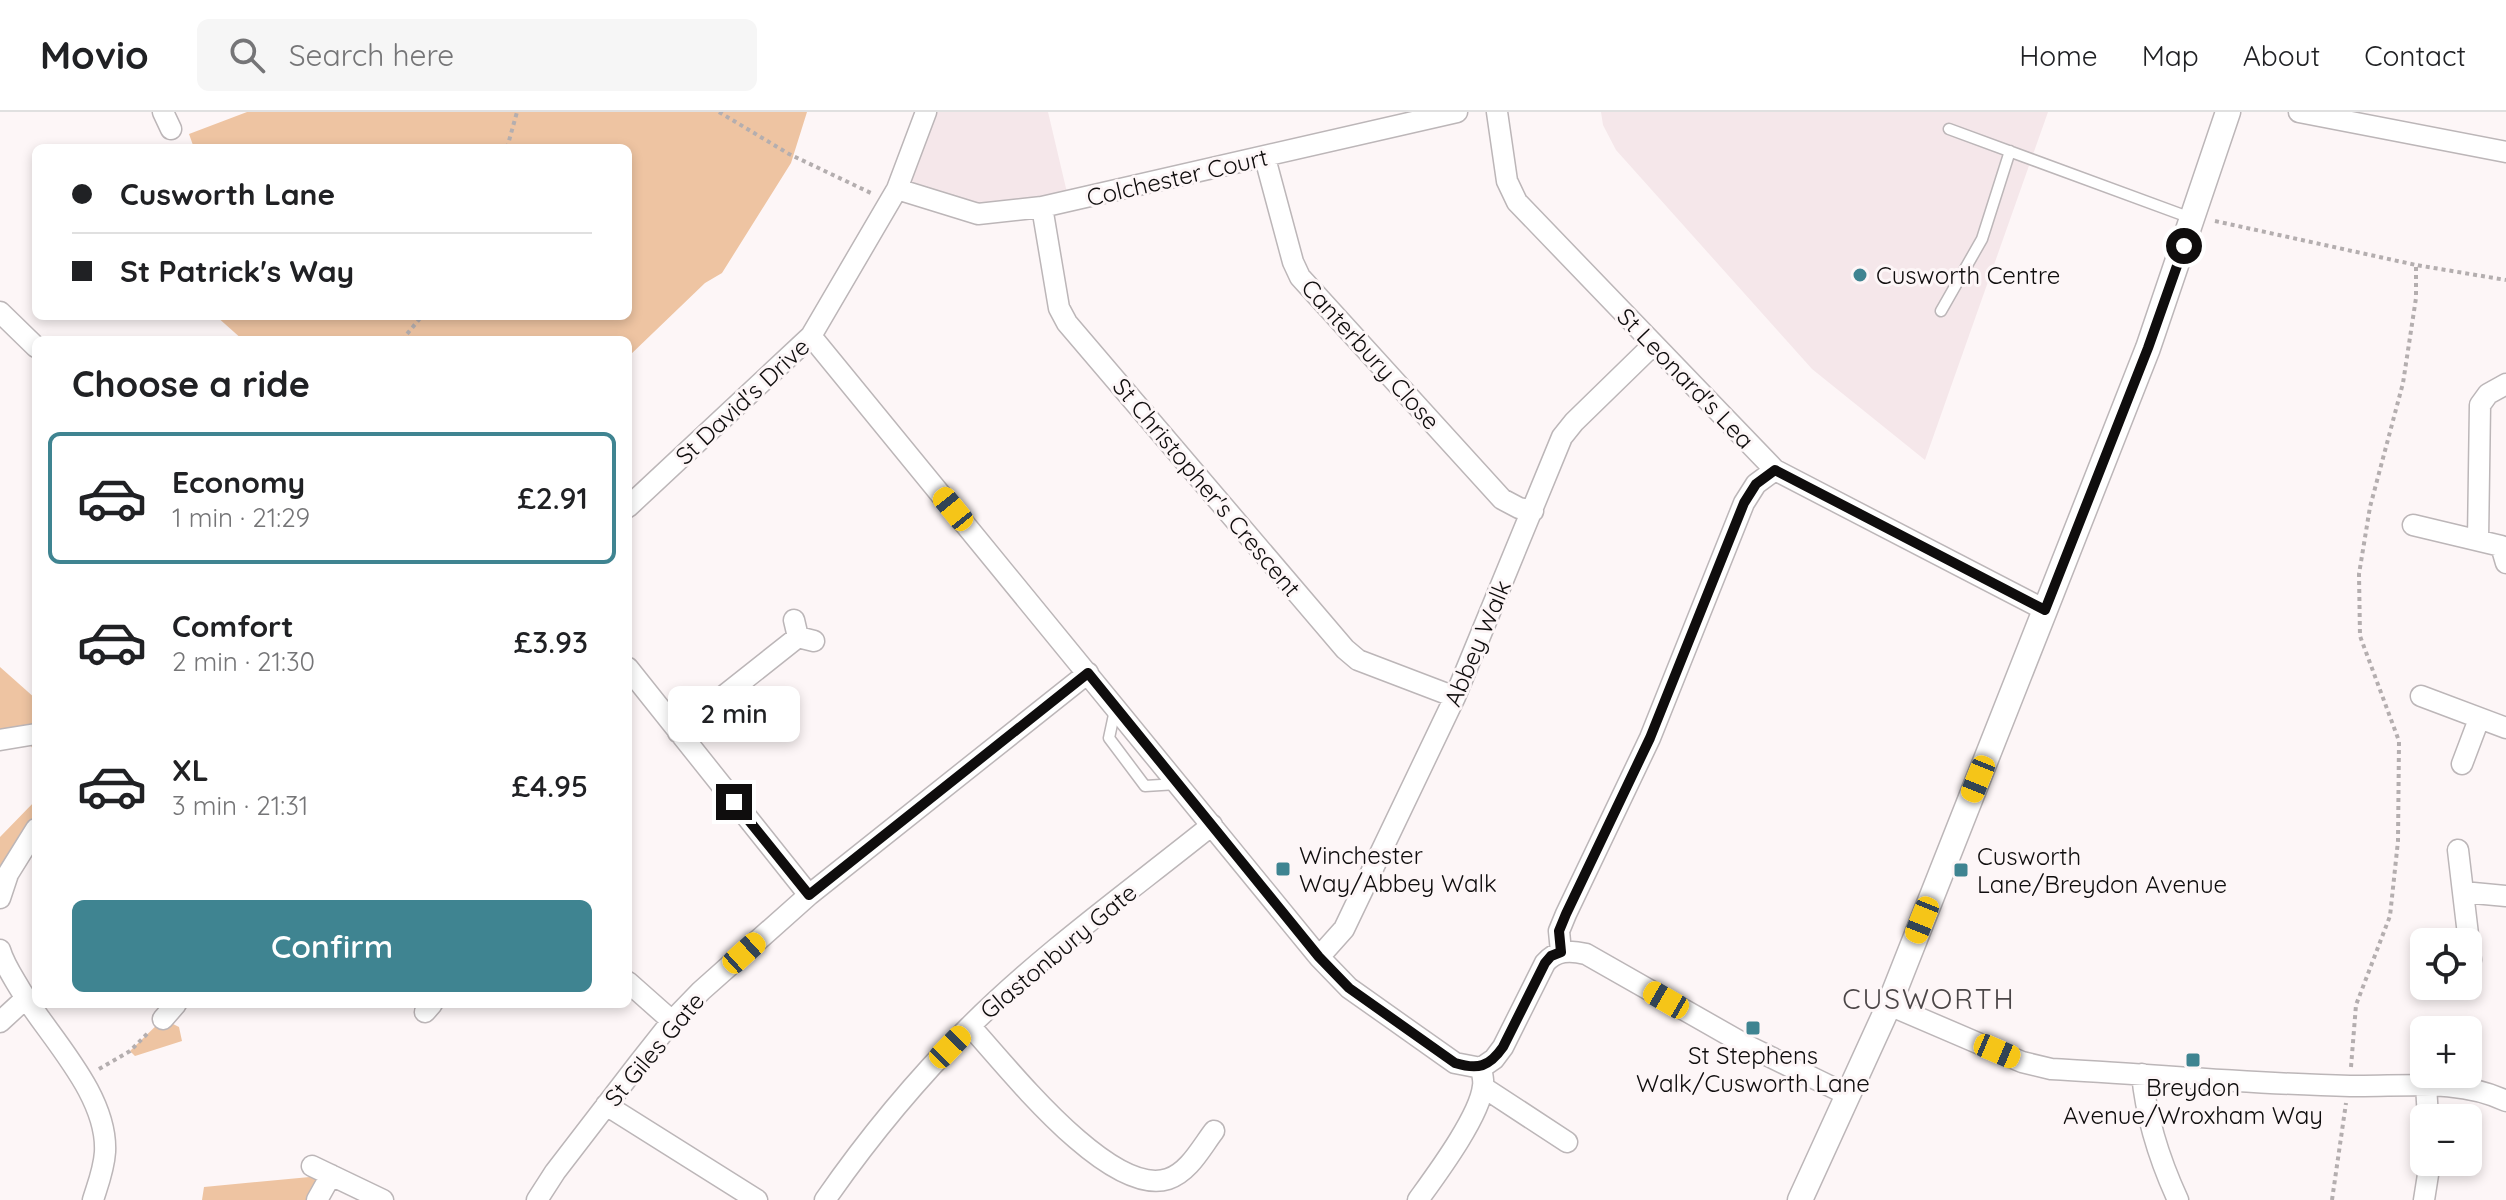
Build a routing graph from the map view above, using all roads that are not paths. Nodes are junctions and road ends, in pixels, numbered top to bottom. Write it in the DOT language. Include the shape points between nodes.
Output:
graph roads {
  1 [pos="926,112"];
  2 [pos="1457,112"];
  3 [pos="1497,112"];
  4 [pos="2228,112"];
  5 [pos="2299,112"];
  6 [pos="1949,129"];
  7 [pos="2010,151"];
  8 [pos="2506,152"];
  9 [pos="1265,158"];
  10 [pos="893,196"];
  11 [pos="1042,207"];
  12 [pos="2193,219"];
  13 [pos="1941,311"];
  14 [pos="0,312"];
  15 [pos="811,336"];
  16 [pos="32,343"];
  17 [pos="1653,345"];
  18 [pos="2506,384"];
  19 [pos="1775,470"];
  20 [pos="632,503"];
  21 [pos="1533,511"];
  22 [pos="2413,525"];
  23 [pos="2478,540"];
  24 [pos="2506,563"];
  25 [pos="2045,610"];
  26 [pos="802,632"];
  27 [pos="632,673"];
  28 [pos="1088,673"];
  29 [pos="2421,696"];
  30 [pos="1455,697"];
  31 [pos="2479,719"];
  32 [pos="2506,728"];
  33 [pos="678,732"];
  34 [pos="32,735"];
  35 [pos="0,740"];
  36 [pos="2462,764"];
  37 [pos="1212,825"];
  38 [pos="32,835"];
  39 [pos="2458,850"];
  40 [pos="2463,892"];
  41 [pos="809,895"];
  42 [pos="2506,896"];
  43 [pos="0,898"];
  44 [pos="2467,928"];
  45 [pos="0,950"];
  46 [pos="1561,952"];
  47 [pos="1319,957"];
  48 [pos="632,986"];
  49 [pos="26,998"];
  50 [pos="1889,1005"];
  51 [pos="32,1006"];
  52 [pos="33,1008"];
  53 [pos="672,1021"];
  54 [pos="0,1022"];
  55 [pos="970,1026"];
  56 [pos="2142,1074"];
  57 [pos="1482,1077"];
  58 [pos="2410,1085"];
  59 [pos="2467,1088"];
  60 [pos="1848,1095"];
  61 [pos="2506,1101"];
  62 [pos="606,1105"];
  63 [pos="1216,1127"];
  64 [pos="1567,1142"];
  65 [pos="2428,1176"];
  66 [pos="93,1200"];
  67 [pos="317,1200"];
  68 [pos="383,1200"];
  69 [pos="537,1200"];
  70 [pos="757,1200"];
  71 [pos="825,1200"];
  72 [pos="1418,1200"];
  73 [pos="1800,1200"];
  74 [pos="2178,1200"];
  75 [pos="2424,1200"];
  1 -- 10 [label="street, St David's Drive"];
  2 -- 9 [label="street, Colchester Court"];
  3 -- 17 [label="street, St Leonard's Lea" via="1507,181 1517,202"];
  4 -- 12 [label="street"];
  5 -- 8 [label="street"];
  6 -- 7 [label="lane"];
  7 -- 12 [label="lane"];
  7 -- 13 [label="lane" via="1982,239"];
  9 -- 11 [label="street, Colchester Court"];
  9 -- 21 [label="street, Canterbury Close" via="1300,277 1502,499"];
  10 -- 11 [label="street, Colchester Court" via="978,214"];
  10 -- 15 [label="street, St David's Drive"];
  11 -- 30 [label="street, St Christopher's Crescent" via="1059,308 1067,323 1345,649 1358,660"];
  12 -- 25 [label="street"];
  14 -- 16 [label="street"];
  15 -- 20 [label="street, St David's Drive"];
  15 -- 28 [label="street"];
  17 -- 19 [label="street, St Leonard's Lea"];
  17 -- 21 [label="street, Abbey Walk" via="1562,437"];
  18 -- 23 [label="street" via="2480,405"];
  19 -- 25 [label="street, St Leonard's Lea"];
  19 -- 46 [label="street" via="1756,484 1744,503 1650,738 1562,922"];
  21 -- 30 [label="street, Abbey Walk"];
  22 -- 23 [label="street"];
  23 -- 24 [label="street" via="2501,546"];
  25 -- 50 [label="street"];
  26 -- 33 [label="street"];
  27 -- 33 [label="street"];
  28 -- 37 [label="street"];
  28 -- 41 [label="street, St Giles Gate"];
  29 -- 31 [label="street"];
  30 -- 47 [label="street, Abbey Walk" via="1344,929"];
  31 -- 32 [label="street"];
  31 -- 36 [label="street"];
  33 -- 41 [label="street"];
  34 -- 35 [label="street"];
  37 -- 47 [label="street"];
  37 -- 55 [label="street, Glastonbury Gate"];
  38 -- 43 [label="street"];
  39 -- 40 [label="street"];
  40 -- 42 [label="street"];
  40 -- 44 [label="street"];
  41 -- 53 [label="street, St Giles Gate"];
  45 -- 49 [label="street"];
  46 -- 57 [label="street" via="1545,963"];
  46 -- 60 [label="street" via="1586,954 1746,1045"];
  47 -- 57 [label="street" via="1349,988"];
  48 -- 53 [label="street"];
  49 -- 51 [label="street"];
  49 -- 54 [label="street"];
  50 -- 56 [label="street" via="2022,1062 2051,1069"];
  50 -- 60 [label="street"];
  52 -- 66 [label="street" via="95,1104 105,1150"];
  53 -- 62 [label="street, St Giles Gate"];
  55 -- 63 [label="street" via="1056,1119 1120,1171 1167,1179 1188,1166"];
  55 -- 71 [label="street, Glastonbury Gate" via="875,1130"];
  56 -- 58 [label="street"];
  56 -- 74 [label="street" via="2164,1169"];
  57 -- 64 [label="street"];
  57 -- 72 [label="street" via="1462,1134"];
  59 -- 61 [label="street"];
  60 -- 73 [label="street"];
  62 -- 69 [label="street, St Giles Gate"];
  62 -- 70 [label="street"];
  65 -- 75 [label="street"];
  67 -- 68 [label="street" via="322,1170"];
}
